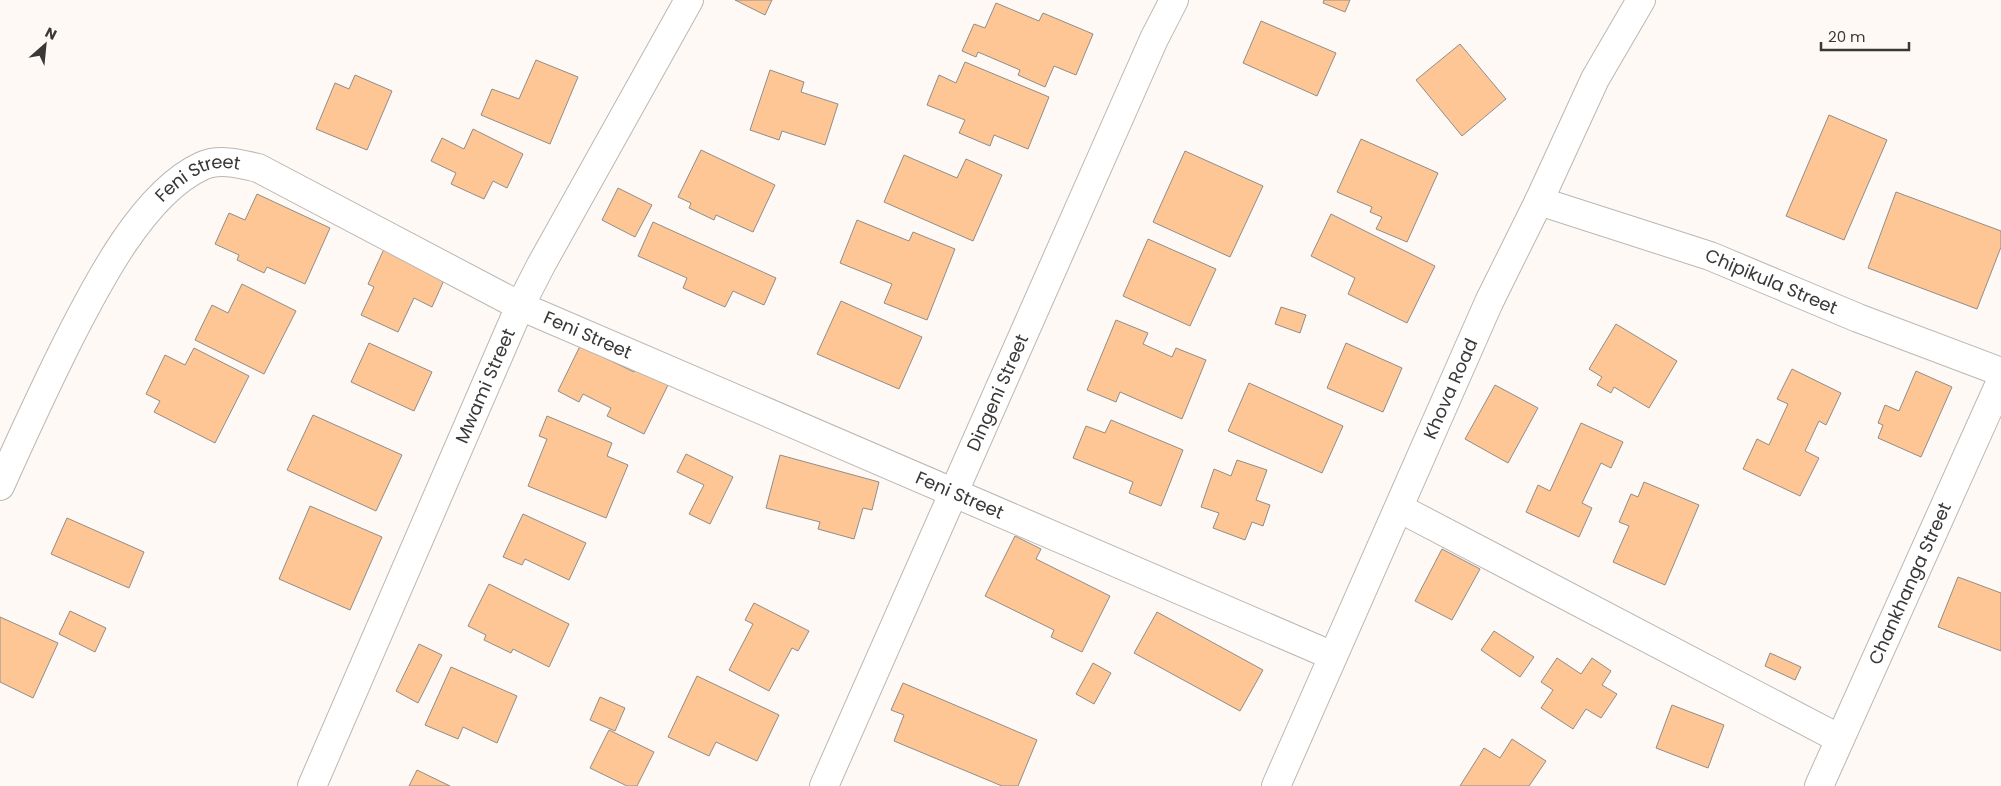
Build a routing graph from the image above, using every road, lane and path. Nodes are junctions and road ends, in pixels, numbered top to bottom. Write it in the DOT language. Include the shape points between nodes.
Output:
graph roads {
  1 [pos="689,0"];
  2 [pos="1174,0"];
  3 [pos="1641,0"];
  4 [pos="1539,201"];
  5 [pos="520,306"];
  6 [pos="2001,372"];
  7 [pos="2001,381"];
  8 [pos="0,486"];
  9 [pos="954,493"];
  10 [pos="1399,508"];
  11 [pos="1333,656"];
  12 [pos="1840,739"];
  13 [pos="312,786"];
  14 [pos="824,786"];
  15 [pos="1276,786"];
  16 [pos="1819,786"];
  1 -- 5 [label="street, Mwami Street"];
  2 -- 9 [label="street, Dingeni Street"];
  3 -- 4 [label="street, Khova Road" via="1595,79"];
  4 -- 6 [label="street, Chipikula Street" via="1710,256 1858,318"];
  4 -- 10 [label="street, Khova Road" via="1489,302"];
  5 -- 8 [label="street, Feni Street" via="258,168 222,162 204,165 159,199 114,257 89,300"];
  5 -- 9 [label="street, Feni Street"];
  5 -- 13 [label="street, Mwami Street"];
  7 -- 12 [label="street, Chankhanga Street"];
  9 -- 11 [label="street, Feni Street"];
  9 -- 14 [label="street, Dingeni Street"];
  10 -- 11 [label="street, Khova Road"];
  10 -- 12 [label="street"];
  11 -- 15 [label="street, Khova Road"];
  12 -- 16 [label="street, Chankhanga Street"];
}
